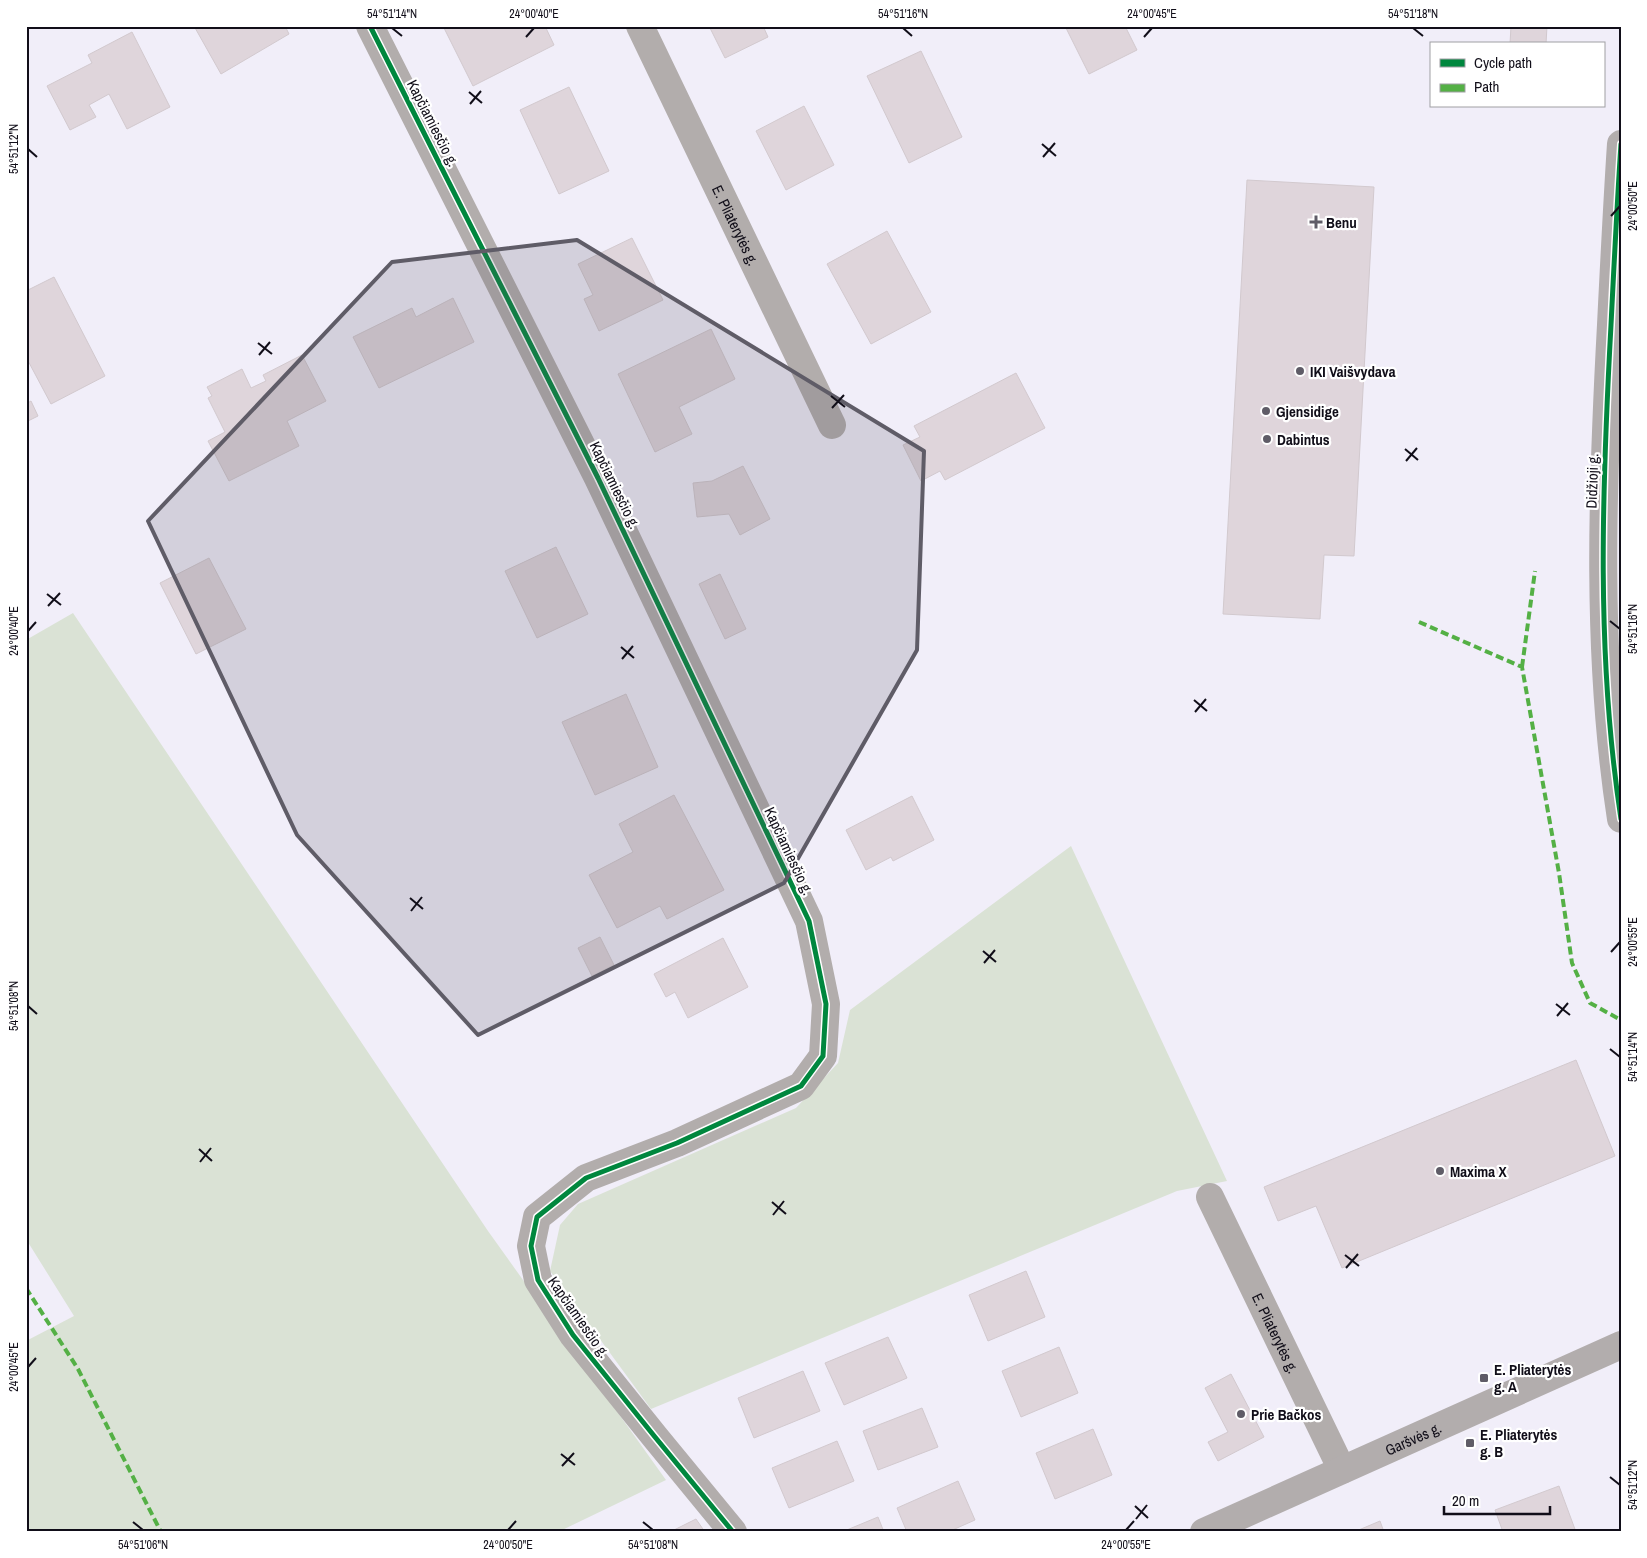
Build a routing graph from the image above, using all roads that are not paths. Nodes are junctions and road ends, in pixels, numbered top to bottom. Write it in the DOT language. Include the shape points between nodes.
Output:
graph roads {
  1 [pos="370,26"];
  2 [pos="640,26"];
  3 [pos="1621,144"];
  4 [pos="832,425"];
  5 [pos="1621,819"];
  6 [pos="1210,1196"];
  7 [pos="1621,1345"];
  8 [pos="1342,1470"];
  9 [pos="733,1532"];
  10 [pos="1204,1532"];
  1 -- 9 [label="street, Kapčiamiesčio g." via="598,478 809,921 826,1004 823,1056 801,1086 677,1144 586,1178 537,1217 531,1246 538,1280 573,1335"];
  2 -- 4 [label="street, E. Pliaterytės g."];
  3 -- 5 [label="main road, Didžioji g." via="1603,522 1606,678"];
  6 -- 8 [label="street, E. Pliaterytės g."];
  7 -- 8 [label="main road, Garšvės g."];
  8 -- 10 [label="main road, Garšvės g."];
}
